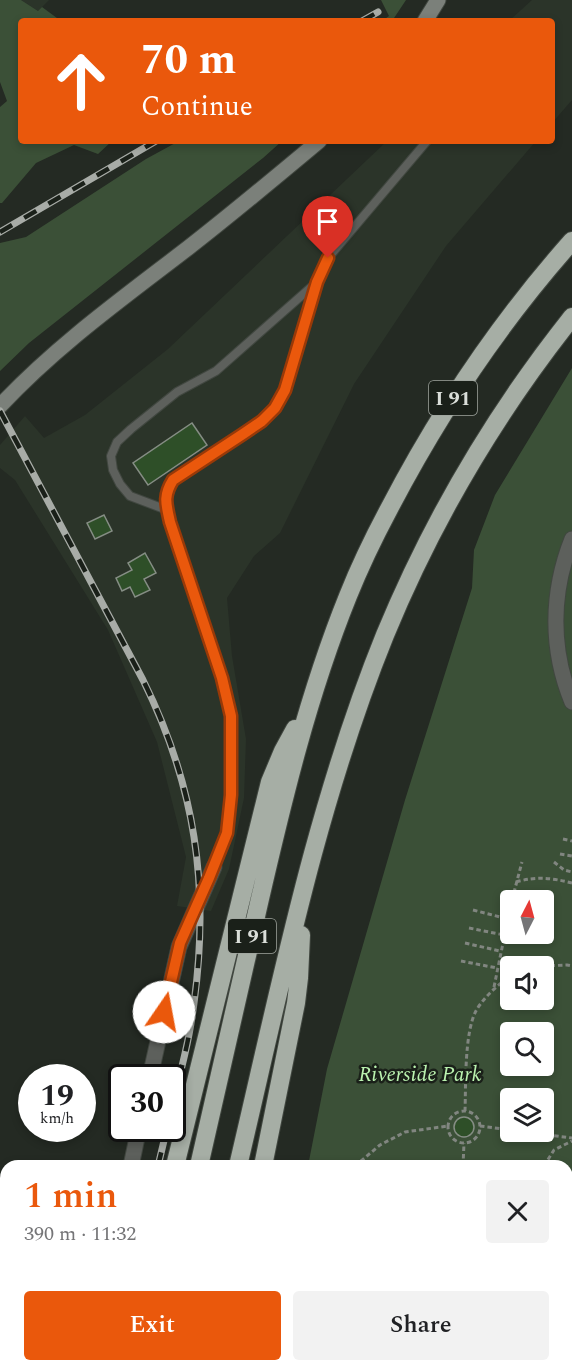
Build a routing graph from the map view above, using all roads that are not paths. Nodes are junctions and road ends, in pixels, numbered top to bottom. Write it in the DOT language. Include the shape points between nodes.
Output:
graph roads {
  1 [pos="438,0"];
  2 [pos="427,18"];
  3 [pos="315,144"];
  4 [pos="424,144"];
  5 [pos="572,241"];
  6 [pos="317,282"];
  7 [pos="572,317"];
  8 [pos="0,406"];
  9 [pos="167,510"];
  10 [pos="572,539"];
  11 [pos="572,702"];
  12 [pos="309,707"];
  13 [pos="214,867"];
  14 [pos="300,906"];
  15 [pos="153,1064"];
  16 [pos="136,1142"];
  17 [pos="132,1160"];
  18 [pos="176,1160"];
  19 [pos="200,1160"];
  20 [pos="239,1160"];
  21 [pos="264,1160"];
  1 -- 2 [label="main road"];
  3 -- 8 [label="main road" via="95,320"];
  4 -- 6 [label="lane" via="328,258"];
  5 -- 12 [label="highway, I 91" via="486,350 424,446 358,571"];
  6 -- 9 [label="lane" via="285,390 275,408 262,421 173,480 167,490"];
  6 -- 9 [label="lane" via="216,371 177,392 117,442 111,456 112,470 120,484 130,495"];
  7 -- 14 [label="highway, I 91" via="482,444 408,584 343,755"];
  9 -- 13 [label="lane" via="231,716 227,833"];
  10 -- 11 [label="street" via="558,582 556,620 560,667"];
  12 -- 18 [label="highway" via="270,782"];
  12 -- 19 [label="highway, I 91" via="280,815"];
  13 -- 15 [label="street" via="180,943"];
  14 -- 20 [label="highway, I 91"];
  14 -- 21 [label="highway" via="296,1002"];
  16 -- 17 [label="street"];
}
